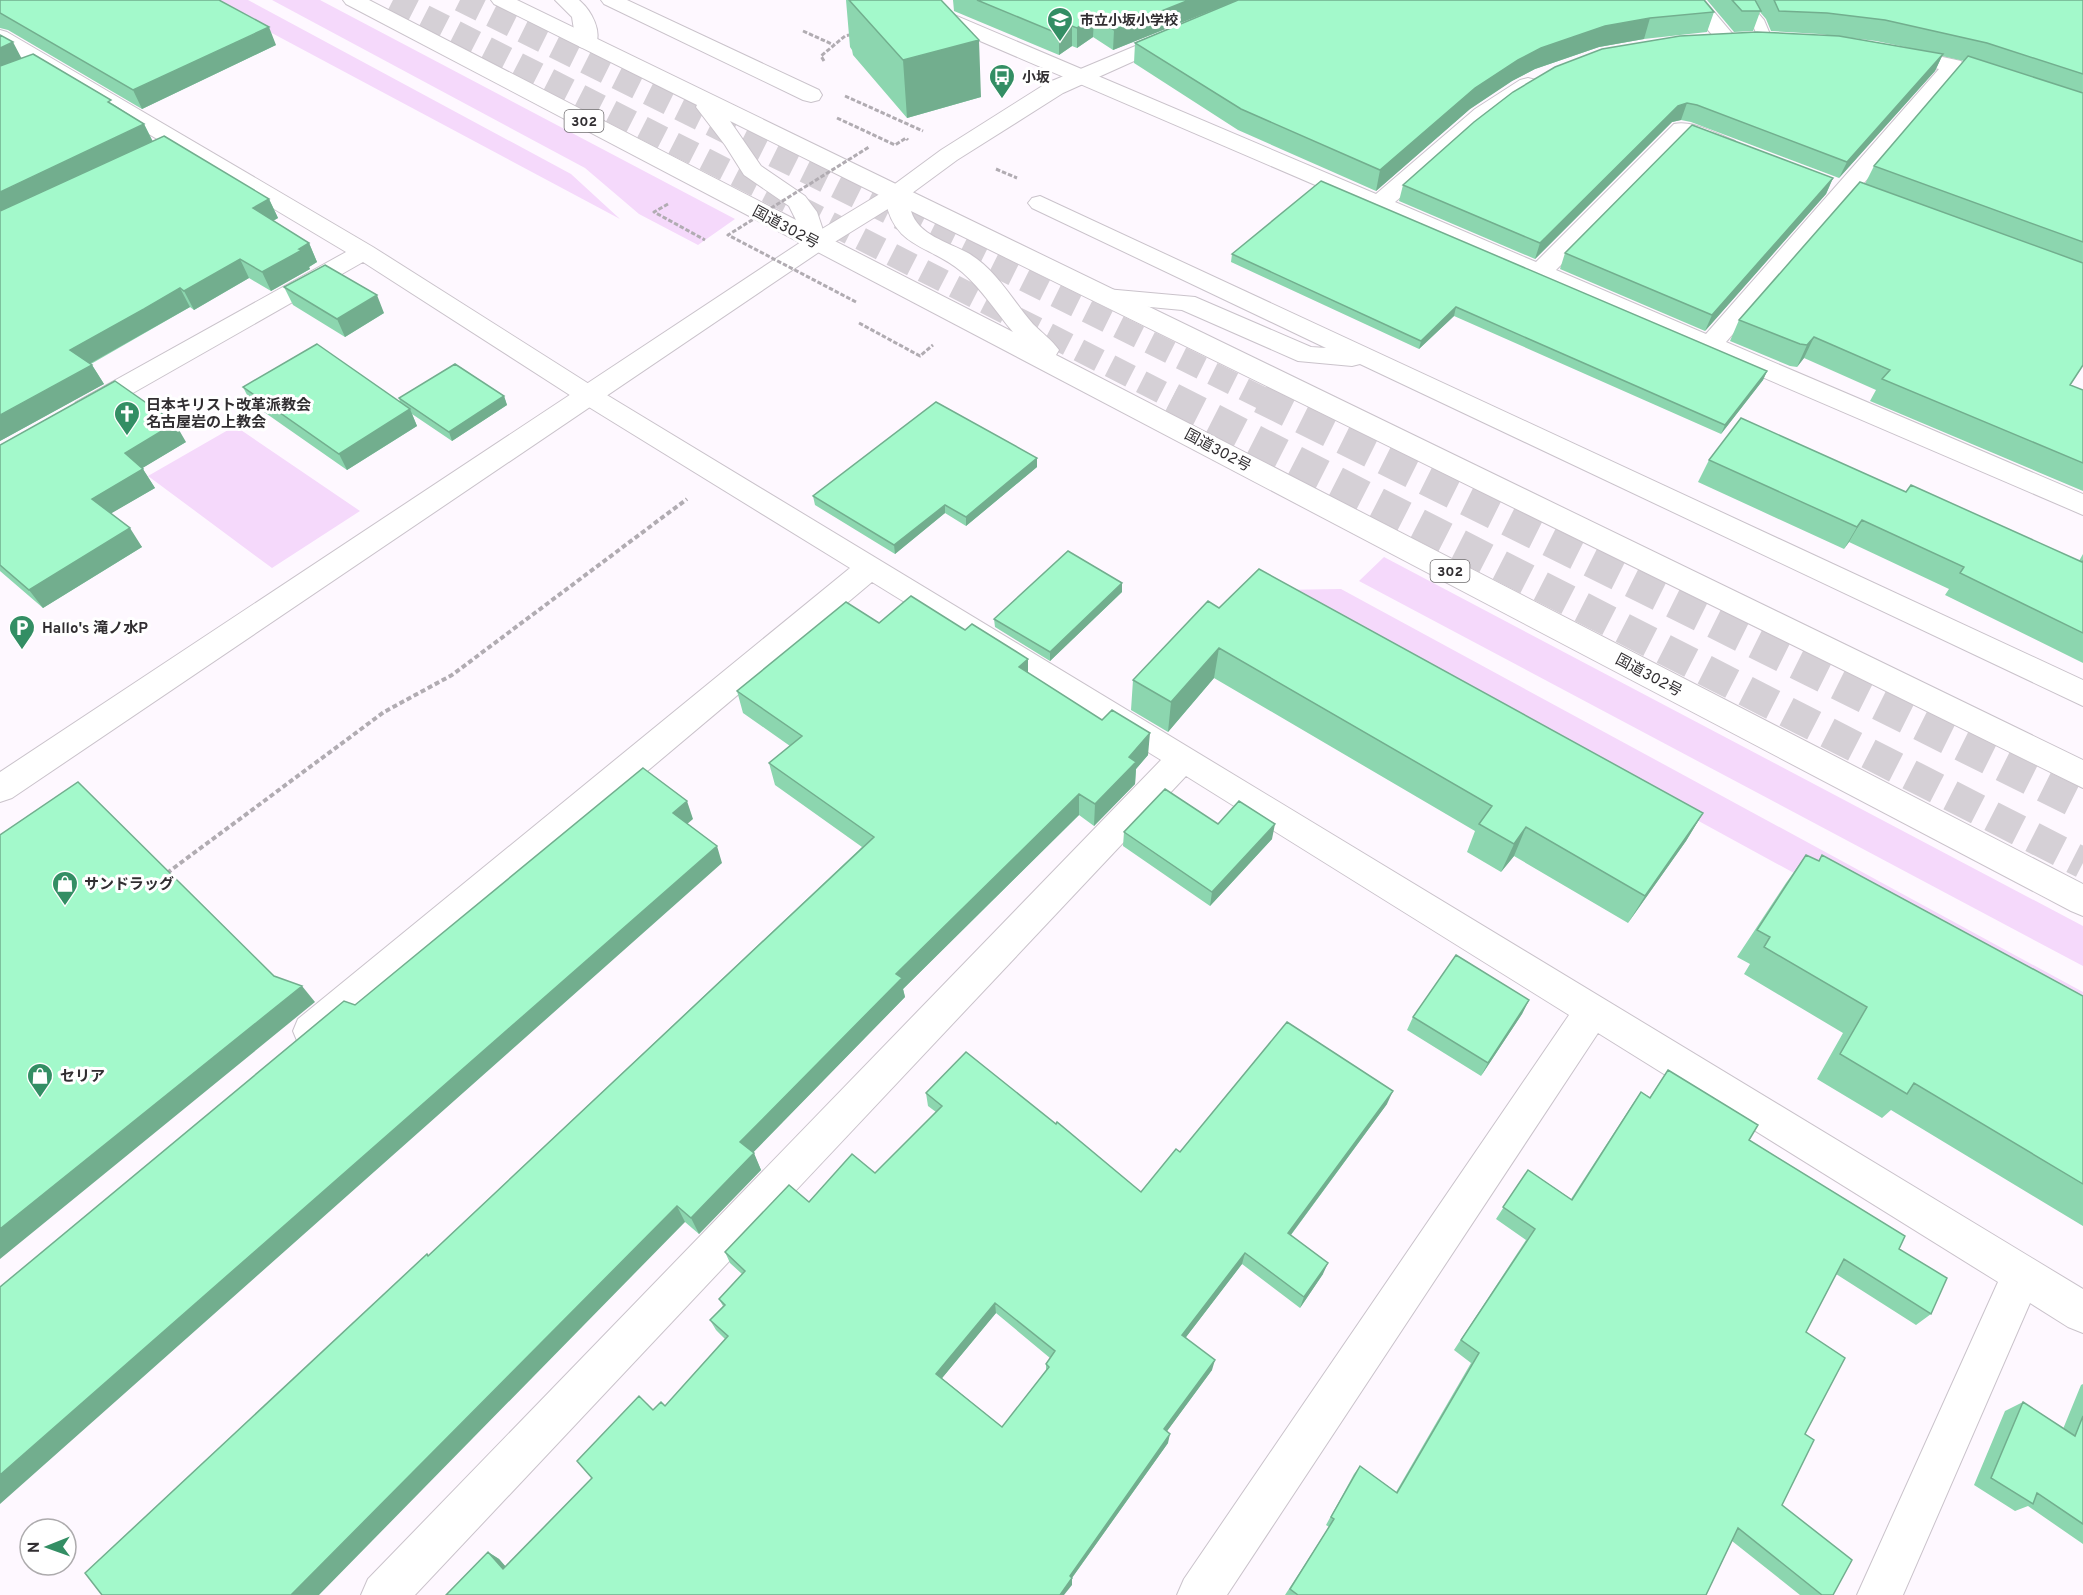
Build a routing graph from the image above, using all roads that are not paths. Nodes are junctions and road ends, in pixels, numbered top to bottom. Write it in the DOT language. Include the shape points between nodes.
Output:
graph roads {
  1 [pos="353,0"];
  2 [pos="501,0"];
  3 [pos="566,0"];
  4 [pos="611,0"];
  5 [pos="1693,0"];
  6 [pos="1740,0"];
  7 [pos="911,4"];
  8 [pos="1196,27"];
  9 [pos="0,36"];
  10 [pos="1725,38"];
  11 [pos="1700,40"];
  12 [pos="1776,40"];
  13 [pos="587,42"];
  14 [pos="1874,49"];
  15 [pos="1953,66"];
  16 [pos="1975,73"];
  17 [pos="1543,76"];
  18 [pos="1078,77"];
  19 [pos="811,95"];
  20 [pos="701,100"];
  21 [pos="1747,154"];
  22 [pos="896,194"];
  23 [pos="1040,203"];
  24 [pos="1378,204"];
  25 [pos="816,243"];
  26 [pos="364,252"];
  27 [pos="1540,272"];
  28 [pos="1106,297"];
  29 [pos="1709,346"];
  30 [pos="1369,359"];
  31 [pos="1089,383"];
  32 [pos="588,396"];
  33 [pos="62,421"];
  34 [pos="2083,505"];
  35 [pos="872,567"];
  36 [pos="2083,694"];
  37 [pos="1183,758"];
  38 [pos="2083,775"];
  39 [pos="0,789"];
  40 [pos="2083,901"];
  41 [pos="1593,1010"];
  42 [pos="284,1053"];
  43 [pos="2022,1274"];
  44 [pos="2083,1311"];
  45 [pos="384,1595"];
  46 [pos="1200,1595"];
  47 [pos="1880,1595"];
  1 -- 25 [label="main road, 国道302号 / 302"];
  2 -- 13 [label="main road"];
  3 -- 13 [label="main road" via="580,10 586,22"];
  4 -- 19 [label="main road"];
  5 -- 10 [label="main road"];
  6 -- 12 [label="lane"];
  7 -- 18 [label="main road"];
  8 -- 18 [label="main road"];
  9 -- 26 [label="main road" via="32,67"];
  10 -- 11 [label="main road"];
  10 -- 12 [label="main road"];
  13 -- 20 [label="main road"];
  14 -- 15 [label="main road"];
  15 -- 16 [label="main road"];
  15 -- 29 [label="main road"];
  17 -- 24 [label="main road" via="1483,114"];
  18 -- 22 [label="main road" via="949,155"];
  18 -- 24 [label="main road"];
  20 -- 22 [label="main road"];
  20 -- 25 [label="main road" via="752,170 797,201"];
  21 -- 27 [label="main road" via="1682,129"];
  22 -- 25 [label="main road"];
  22 -- 28 [label="main road"];
  22 -- 31 [label="main road" via="903,222 924,240 968,264 1029,337"];
  23 -- 30 [label="main road"];
  24 -- 27 [label="main road"];
  25 -- 31 [label="main road, 国道302号 / 302"];
  25 -- 32 [label="main road"];
  26 -- 32 [label="main road"];
  26 -- 33 [label="main road"];
  27 -- 29 [label="main road"];
  28 -- 30 [label="main road" via="1186,303 1307,355"];
  28 -- 38 [label="main road"];
  29 -- 34 [label="main road"];
  30 -- 36 [label="main road"];
  31 -- 40 [label="main road, 国道302号 / 302"];
  32 -- 35 [label="main road"];
  32 -- 39 [label="main road"];
  35 -- 37 [label="main road"];
  35 -- 42 [label="main road"];
  37 -- 41 [label="main road"];
  37 -- 45 [label="main road"];
  41 -- 43 [label="main road"];
  41 -- 46 [label="main road"];
  43 -- 44 [label="main road"];
  43 -- 47 [label="main road"];
}
